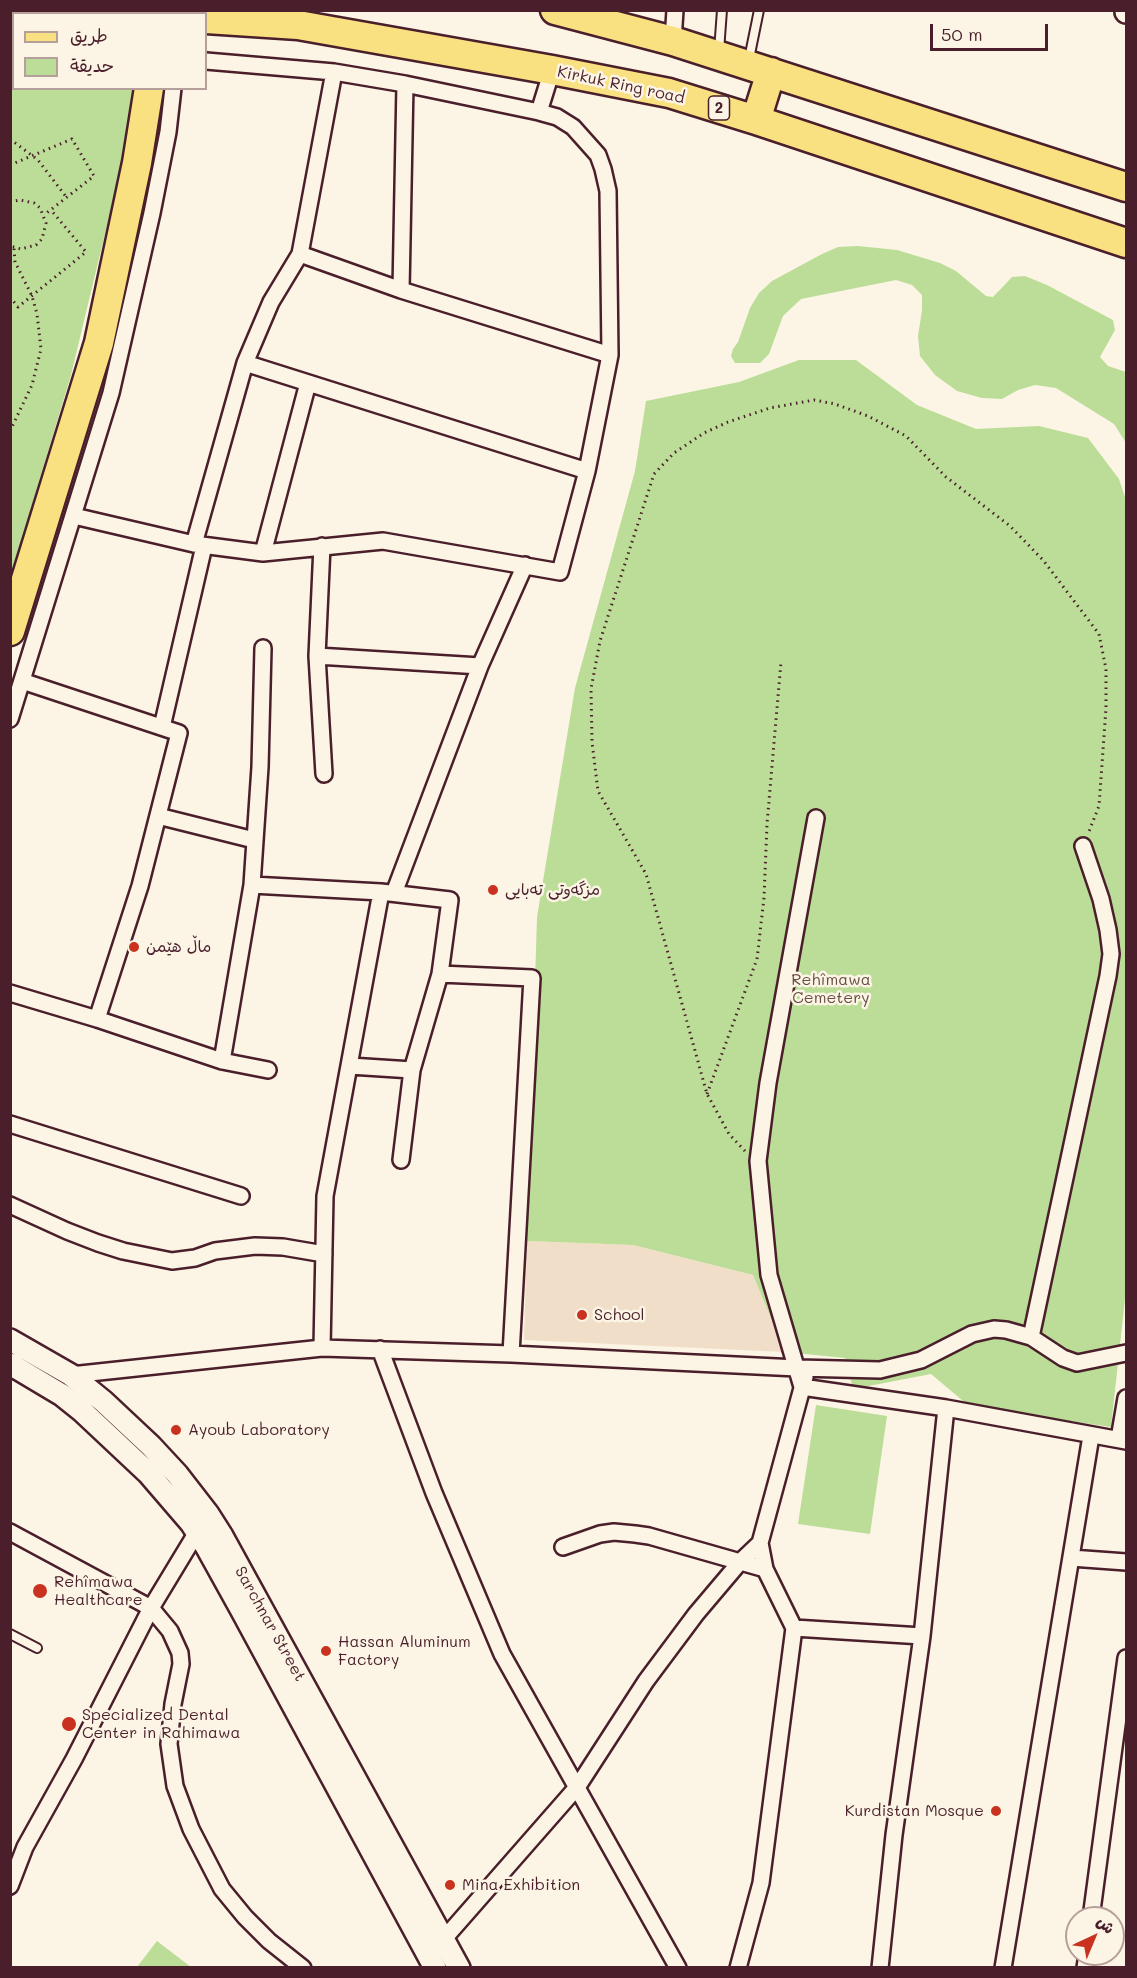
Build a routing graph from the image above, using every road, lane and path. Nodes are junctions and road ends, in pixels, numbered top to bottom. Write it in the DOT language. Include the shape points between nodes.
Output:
graph roads {
  1 [pos="80,10"];
  2 [pos="555,10"];
  3 [pos="675,10"];
  4 [pos="722,10"];
  5 [pos="759,10"];
  6 [pos="84,11"];
  7 [pos="207,19"];
  8 [pos="673,40"];
  9 [pos="718,55"];
  10 [pos="207,61"];
  11 [pos="760,68"];
  12 [pos="552,70"];
  13 [pos="334,72"];
  14 [pos="405,84"];
  15 [pos="149,90"];
  16 [pos="173,90"];
  17 [pos="539,111"];
  18 [pos="756,120"];
  19 [pos="10,139"];
  20 [pos="33,156"];
  21 [pos="10,165"];
  22 [pos="1075,170"];
  23 [pos="1126,181"];
  24 [pos="1126,187"];
  25 [pos="67,198"];
  26 [pos="10,202"];
  27 [pos="51,210"];
  28 [pos="44,215"];
  29 [pos="1126,243"];
  30 [pos="12,247"];
  31 [pos="300,254"];
  32 [pos="401,290"];
  33 [pos="32,296"];
  34 [pos="10,297"];
  35 [pos="610,355"];
  36 [pos="244,363"];
  37 [pos="308,383"];
  38 [pos="10,431"];
  39 [pos="586,471"];
  40 [pos="74,516"];
  41 [pos="199,545"];
  42 [pos="322,546"];
  43 [pos="263,553"];
  44 [pos="525,565"];
  45 [pos="10,631"];
  46 [pos="263,648"];
  47 [pos="317,656"];
  48 [pos="781,662"];
  49 [pos="480,666"];
  50 [pos="22,681"];
  51 [pos="10,719"];
  52 [pos="162,727"];
  53 [pos="324,774"];
  54 [pos="158,816"];
  55 [pos="816,818"];
  56 [pos="254,840"];
  57 [pos="1083,846"];
  58 [pos="252,885"];
  59 [pos="388,892"];
  60 [pos="440,974"];
  61 [pos="10,993"];
  62 [pos="97,1019"];
  63 [pos="222,1061"];
  64 [pos="350,1066"];
  65 [pos="268,1070"];
  66 [pos="412,1070"];
  67 [pos="707,1094"];
  68 [pos="10,1124"];
  69 [pos="401,1160"];
  70 [pos="759,1161"];
  71 [pos="241,1196"];
  72 [pos="10,1205"];
  73 [pos="324,1254"];
  74 [pos="1031,1337"];
  75 [pos="10,1340"];
  76 [pos="322,1348"];
  77 [pos="380,1349"];
  78 [pos="1126,1353"];
  79 [pos="511,1354"];
  80 [pos="10,1364"];
  81 [pos="802,1368"];
  82 [pos="71,1375"];
  83 [pos="802,1387"];
  84 [pos="1126,1398"];
  85 [pos="946,1408"];
  86 [pos="1091,1436"];
  87 [pos="1123,1440"];
  88 [pos="10,1532"];
  89 [pos="197,1532"];
  90 [pos="760,1543"];
  91 [pos="563,1547"];
  92 [pos="1071,1558"];
  93 [pos="740,1562"];
  94 [pos="1126,1562"];
  95 [pos="765,1569"];
  96 [pos="151,1608"];
  97 [pos="794,1628"];
  98 [pos="10,1634"];
  99 [pos="922,1636"];
  100 [pos="37,1648"];
  101 [pos="277,1655"];
  102 [pos="1126,1658"];
  103 [pos="578,1786"];
  104 [pos="17,1849"];
  105 [pos="10,1886"];
  106 [pos="1093,1906"];
  107 [pos="443,1940"];
  108 [pos="303,1968"];
  109 [pos="435,1968"];
  110 [pos="459,1968"];
  111 [pos="678,1968"];
  112 [pos="738,1968"];
  113 [pos="880,1968"];
  114 [pos="1003,1968"];
  1 -- 6 [label="highway"];
  2 -- 8 [label="highway"];
  3 -- 8 [label="street"];
  4 -- 9 [label="lane"];
  5 -- 11 [label="lane"];
  7 -- 12 [label="highway, Kirkuk Ring road / 2" via="298,25"];
  8 -- 9 [label="highway"];
  9 -- 11 [label="highway"];
  10 -- 13 [label="street"];
  11 -- 18 [label="highway"];
  11 -- 22 [label="highway"];
  12 -- 17 [label="street"];
  12 -- 18 [label="highway, Kirkuk Ring road / 2" via="669,93"];
  13 -- 14 [label="street"];
  13 -- 31 [label="street"];
  14 -- 17 [label="street"];
  14 -- 32 [label="street"];
  15 -- 45 [label="highway" via="99,343"];
  16 -- 40 [label="street" via="153,213 111,393"];
  17 -- 35 [label="street" via="573,127 598,155 603,169 608,191"];
  18 -- 29 [label="highway, Kirkuk Ring road / 2"];
  19 -- 20 [label="path"];
  20 -- 21 [label="path"];
  20 -- 25 [label="path"];
  20 -- 25 [label="path" via="72,139 94,176"];
  22 -- 23 [label="street"];
  22 -- 24 [label="highway"];
  25 -- 27 [label="path"];
  26 -- 28 [label="path" via="27,200"];
  27 -- 28 [label="path"];
  27 -- 33 [label="path" via="86,252"];
  28 -- 30 [label="path" via="42,239 29,248"];
  30 -- 33 [label="path"];
  31 -- 32 [label="street"];
  31 -- 36 [label="street" via="271,302"];
  32 -- 35 [label="street"];
  33 -- 34 [label="path" via="18,307"];
  33 -- 38 [label="path" via="41,338 39,362 28,397"];
  35 -- 39 [label="street"];
  36 -- 37 [label="street"];
  36 -- 41 [label="street"];
  37 -- 39 [label="street"];
  37 -- 43 [label="street"];
  39 -- 44 [label="street" via="560,572"];
  40 -- 41 [label="street"];
  40 -- 50 [label="street"];
  41 -- 43 [label="street"];
  41 -- 52 [label="street"];
  42 -- 43 [label="street"];
  42 -- 44 [label="street" via="383,541"];
  42 -- 47 [label="street"];
  44 -- 49 [label="street"];
  46 -- 56 [label="street"];
  47 -- 49 [label="street"];
  47 -- 53 [label="street"];
  48 -- 67 [label="path" via="757,959"];
  49 -- 59 [label="street"];
  50 -- 51 [label="street"];
  50 -- 52 [label="street"];
  52 -- 54 [label="street" via="179,733"];
  54 -- 56 [label="street"];
  54 -- 62 [label="street"];
  55 -- 70 [label="street" via="768,1083"];
  56 -- 58 [label="street"];
  57 -- 67 [label="path" via="1099,807 1106,669 1099,634 1043,560 1010,526 946,477 906,436 868,416 814,400 770,408 704,433 674,453 654,474 600,641 591,689 591,742 598,790 646,874"];
  57 -- 74 [label="street" via="1101,899 1111,954"];
  58 -- 59 [label="street"];
  58 -- 63 [label="street"];
  59 -- 60 [label="street" via="450,900"];
  59 -- 64 [label="street"];
  60 -- 66 [label="street"];
  60 -- 79 [label="street" via="532,978"];
  61 -- 62 [label="street"];
  62 -- 63 [label="street"];
  63 -- 65 [label="street"];
  64 -- 66 [label="street"];
  64 -- 73 [label="street" via="325,1196"];
  66 -- 69 [label="street"];
  67 -- 70 [label="path" via="729,1134"];
  68 -- 71 [label="street"];
  70 -- 81 [label="street" via="769,1275"];
  72 -- 73 [label="street" via="98,1243 172,1261 255,1246"];
  73 -- 76 [label="street"];
  74 -- 78 [label="street" via="1077,1363"];
  74 -- 81 [label="street" via="1006,1330 982,1330 904,1365 880,1370"];
  75 -- 82 [label="street, Sarchnar Street"];
  76 -- 77 [label="street"];
  76 -- 82 [label="street"];
  77 -- 79 [label="street"];
  77 -- 103 [label="street" via="502,1654"];
  79 -- 81 [label="street"];
  80 -- 89 [label="street, Sarchnar Street" via="62,1395 101,1428 161,1487"];
  81 -- 83 [label="street"];
  82 -- 101 [label="street, Sarchnar Street" via="151,1446 192,1491 222,1536"];
  83 -- 85 [label="street"];
  83 -- 90 [label="street"];
  84 -- 87 [label="street"];
  85 -- 86 [label="street"];
  85 -- 99 [label="street"];
  86 -- 87 [label="street"];
  86 -- 92 [label="street"];
  88 -- 96 [label="street"];
  89 -- 96 [label="street"];
  89 -- 101 [label="street, Sarchnar Street"];
  90 -- 93 [label="street"];
  90 -- 95 [label="street"];
  91 -- 93 [label="street" via="614,1532 649,1536"];
  92 -- 94 [label="street"];
  92 -- 114 [label="street"];
  93 -- 95 [label="street"];
  93 -- 103 [label="street" via="646,1681"];
  95 -- 97 [label="street"];
  96 -- 104 [label="street" via="74,1759"];
  96 -- 108 [label="street" via="170,1631 180,1653 169,1744 175,1786 190,1829 222,1889 269,1941"];
  97 -- 99 [label="street"];
  97 -- 112 [label="street" via="761,1883"];
  98 -- 100 [label="lane"];
  99 -- 113 [label="street"];
  101 -- 107 [label="street, Sarchnar Street"];
  101 -- 109 [label="street, Sarchnar Street"];
  102 -- 106 [label="street"];
  103 -- 107 [label="street"];
  103 -- 111 [label="street"];
  104 -- 105 [label="street"];
  107 -- 110 [label="street, Sarchnar Street"];
}
